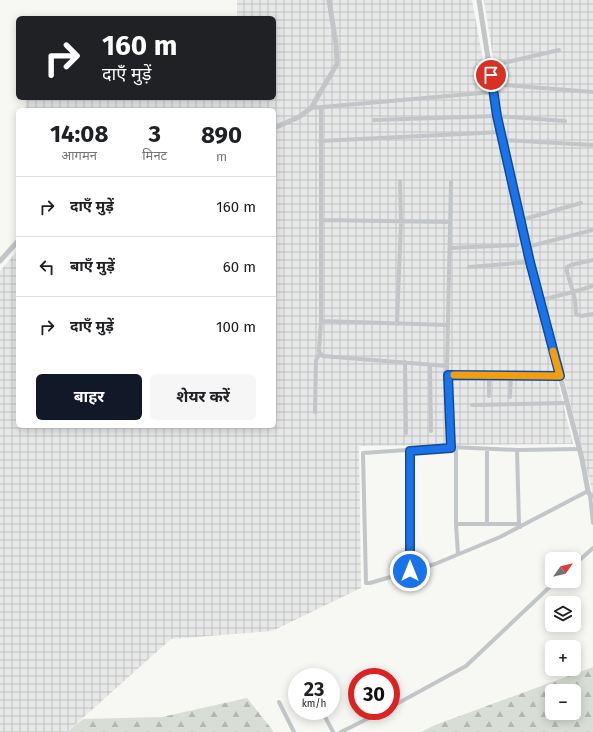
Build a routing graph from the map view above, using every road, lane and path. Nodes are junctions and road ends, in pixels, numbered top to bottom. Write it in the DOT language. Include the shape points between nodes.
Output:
graph roads {
  1 [pos="329,0"];
  2 [pos="479,0"];
  3 [pos="559,50"];
  4 [pos="490,66"];
  5 [pos="492,84"];
  6 [pos="493,92"];
  7 [pos="593,92"];
  8 [pos="321,107"];
  9 [pos="311,108"];
  10 [pos="497,116"];
  11 [pos="374,120"];
  12 [pos="565,121"];
  13 [pos="276,127"];
  14 [pos="501,132"];
  15 [pos="503,140"];
  16 [pos="320,141"];
  17 [pos="593,145"];
  18 [pos="400,181"];
  19 [pos="450,182"];
  20 [pos="581,203"];
  21 [pos="322,220"];
  22 [pos="521,220"];
  23 [pos="401,222"];
  24 [pos="450,222"];
  25 [pos="593,230"];
  26 [pos="16,243"];
  27 [pos="517,245"];
  28 [pos="450,248"];
  29 [pos="527,248"];
  30 [pos="593,260"];
  31 [pos="0,261"];
  32 [pos="530,262"];
  33 [pos="469,267"];
  34 [pos="593,286"];
  35 [pos="573,292"];
  36 [pos="541,300"];
  37 [pos="593,314"];
  38 [pos="321,321"];
  39 [pos="397,324"];
  40 [pos="448,325"];
  41 [pos="320,353"];
  42 [pos="405,362"];
  43 [pos="430,365"];
  44 [pos="448,366"];
  45 [pos="448,375"];
  46 [pos="488,376"];
  47 [pos="511,376"];
  48 [pos="560,376"];
  49 [pos="489,396"];
  50 [pos="510,397"];
  51 [pos="567,403"];
  52 [pos="472,405"];
  53 [pos="314,412"];
  54 [pos="431,431"];
  55 [pos="406,433"];
  56 [pos="453,448"];
  57 [pos="487,449"];
  58 [pos="580,449"];
  59 [pos="517,450"];
  60 [pos="410,451"];
  61 [pos="590,494"];
  62 [pos="593,523"];
  63 [pos="456,524"];
  64 [pos="487,524"];
  65 [pos="520,526"];
  66 [pos="593,548"];
  67 [pos="458,554"];
  68 [pos="581,559"];
  69 [pos="410,571"];
  70 [pos="549,588"];
  71 [pos="279,702"];
  72 [pos="400,702"];
  73 [pos="327,720"];
  74 [pos="365,720"];
  75 [pos="294,732"];
  76 [pos="333,732"];
  77 [pos="341,732"];
  1 -- 9 [label="street" via="338,60"];
  2 -- 4 [label="street"];
  3 -- 4 [label="street"];
  4 -- 5 [label="street"];
  5 -- 6 [label="street"];
  5 -- 7 [label="street"];
  6 -- 8 [label="street"];
  6 -- 10 [label="street"];
  8 -- 9 [label="street"];
  8 -- 16 [label="street"];
  9 -- 13 [label="street" via="293,121"];
  10 -- 11 [label="street"];
  10 -- 12 [label="street"];
  10 -- 14 [label="street"];
  14 -- 15 [label="street"];
  14 -- 16 [label="street"];
  15 -- 17 [label="street"];
  15 -- 22 [label="street"];
  16 -- 21 [label="street"];
  18 -- 23 [label="street"];
  19 -- 24 [label="street"];
  20 -- 22 [label="street"];
  21 -- 23 [label="street"];
  21 -- 38 [label="street"];
  22 -- 29 [label="street"];
  23 -- 24 [label="street"];
  23 -- 39 [label="street"];
  24 -- 28 [label="street"];
  25 -- 29 [label="street"];
  26 -- 31 [label="street"];
  27 -- 28 [label="street"];
  28 -- 40 [label="street"];
  29 -- 32 [label="street"];
  30 -- 35 [label="street" via="567,268"];
  32 -- 33 [label="street"];
  32 -- 36 [label="street"];
  34 -- 35 [label="street"];
  35 -- 36 [label="street"];
  35 -- 37 [label="street" via="576,314"];
  36 -- 48 [label="street"];
  38 -- 39 [label="street"];
  38 -- 41 [label="street"];
  39 -- 40 [label="street"];
  40 -- 44 [label="street"];
  41 -- 42 [label="street" via="325,356"];
  41 -- 53 [label="street" via="316,360"];
  42 -- 43 [label="street"];
  42 -- 55 [label="street"];
  43 -- 44 [label="street"];
  43 -- 54 [label="street"];
  44 -- 45 [label="street"];
  45 -- 46 [label="street"];
  45 -- 56 [label="street"];
  46 -- 47 [label="street"];
  46 -- 49 [label="street"];
  47 -- 48 [label="street"];
  47 -- 50 [label="street"];
  48 -- 51 [label="street"];
  51 -- 52 [label="street"];
  51 -- 58 [label="street"];
  56 -- 57 [label="street"];
  56 -- 60 [label="street"];
  56 -- 63 [label="street"];
  57 -- 59 [label="street"];
  57 -- 64 [label="street"];
  58 -- 59 [label="street"];
  58 -- 61 [label="street"];
  59 -- 65 [label="street"];
  60 -- 69 [label="street"];
  60 -- 69 [label="street" via="363,453 366,583"];
  61 -- 62 [label="street"];
  61 -- 65 [label="street"];
  63 -- 64 [label="street"];
  63 -- 67 [label="street"];
  64 -- 65 [label="street"];
  65 -- 67 [label="street"];
  66 -- 68 [label="street"];
  67 -- 69 [label="street"];
  70 -- 72 [label="street" via="466,666"];
  71 -- 75 [label="street"];
  73 -- 76 [label="street"];
  74 -- 77 [label="street"];
}
